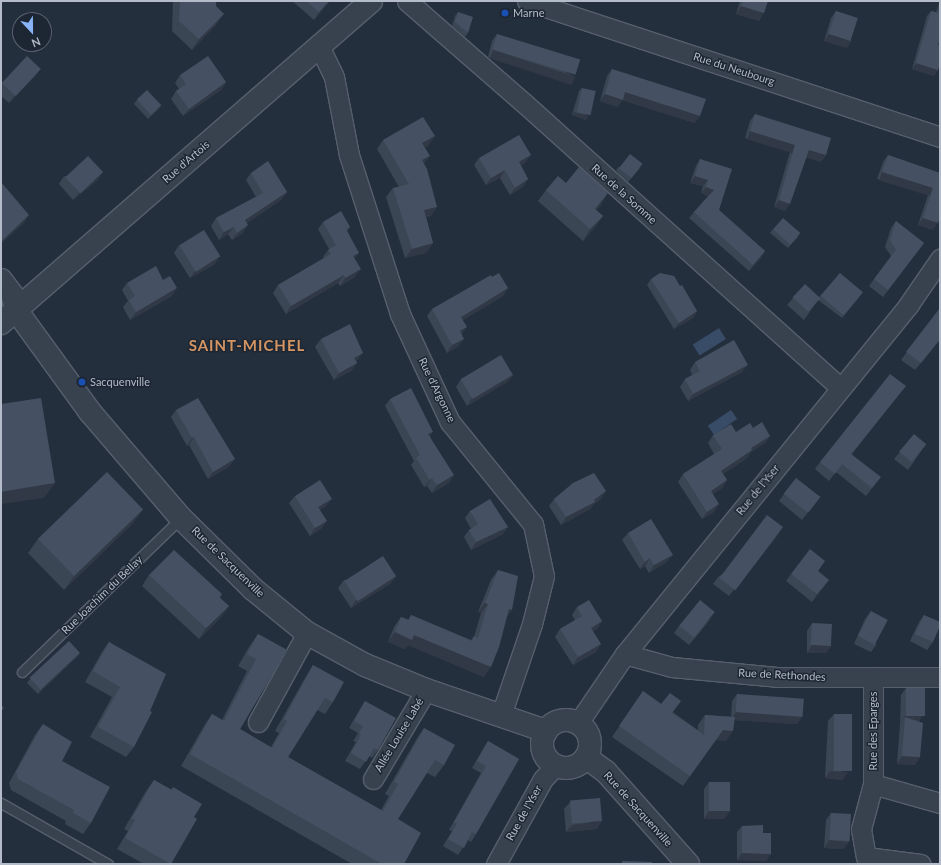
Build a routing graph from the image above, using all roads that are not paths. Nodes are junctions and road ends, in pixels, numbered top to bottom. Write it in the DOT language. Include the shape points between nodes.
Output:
graph roads {
  1 [pos="371,1"];
  2 [pos="407,1"];
  3 [pos="527,1"];
  4 [pos="319,46"];
  5 [pos="940,137"];
  6 [pos="940,259"];
  7 [pos="1,280"];
  8 [pos="8,316"];
  9 [pos="840,388"];
  10 [pos="181,518"];
  11 [pos="307,633"];
  12 [pos="625,654"];
  13 [pos="22,672"];
  14 [pos="873,677"];
  15 [pos="940,677"];
  16 [pos="426,690"];
  17 [pos="501,715"];
  18 [pos="258,722"];
  19 [pos="578,723"];
  20 [pos="546,731"];
  21 [pos="586,757"];
  22 [pos="556,766"];
  23 [pos="373,779"];
  24 [pos="873,784"];
  25 [pos="1,803"];
  26 [pos="940,803"];
  27 [pos="108,864"];
  28 [pos="496,864"];
  29 [pos="688,864"];
  30 [pos="921,864"];
  1 -- 4 [label="street, Rue d'Artois"];
  2 -- 9 [label="street, Rue de la Somme"];
  3 -- 5 [label="street, Rue du Neubourg"];
  4 -- 8 [label="street, Rue d'Artois"];
  4 -- 17 [label="street, Rue d'Argonne" via="334,77 349,155 400,314 450,422 533,524 544,576 532,624"];
  6 -- 9 [label="street, Rue de l'Yser" via="909,304"];
  7 -- 8 [label="street, Rue de Sacquenville" via="13,296"];
  8 -- 10 [label="street, Rue de Sacquenville"];
  9 -- 12 [label="street, Rue de l'Yser"];
  10 -- 11 [label="street, Rue de Sacquenville" via="254,589"];
  10 -- 13 [label="lane, Rue Joachim du Bellay"];
  11 -- 16 [label="street, Rue de Sacquenville" via="365,665"];
  11 -- 18 [label="street"];
  12 -- 14 [label="street, Rue de Rethondes" via="672,667 777,676"];
  12 -- 19 [label="street, Rue de l'Yser"];
  14 -- 15 [label="street, Rue de Rethondes"];
  14 -- 24 [label="street, Rue des Eparges"];
  16 -- 17 [label="street, Rue de Sacquenville"];
  16 -- 23 [label="street, Allée Louise Labé"];
  17 -- 20 [label="street, Rue de Sacquenville"];
  19 -- 20 [label="street" via="558,721"];
  19 -- 21 [label="street" via="589,736 590,744"];
  20 -- 22 [label="street" via="542,747 545,755"];
  21 -- 22 [label="street" via="572,767"];
  21 -- 29 [label="street, Rue de Sacquenville" via="606,772"];
  22 -- 28 [label="street, Rue de l'Yser" via="543,778"];
  24 -- 26 [label="street, Rue des Eparges"];
  24 -- 30 [label="street, Rue des Eparges" via="861,829 866,857"];
  25 -- 27 [label="lane"];
}
